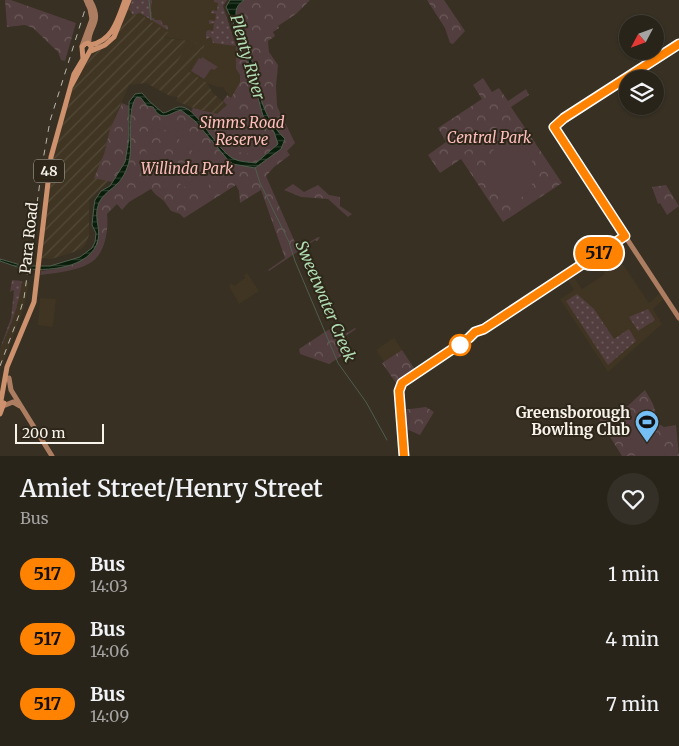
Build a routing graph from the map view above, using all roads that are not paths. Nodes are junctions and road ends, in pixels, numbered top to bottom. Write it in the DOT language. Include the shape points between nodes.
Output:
graph roads {
  1 [pos="86,0"];
  2 [pos="90,0"];
  3 [pos="125,0"];
  4 [pos="129,0"];
  5 [pos="94,19"];
  6 [pos="679,44"];
  7 [pos="82,48"];
  8 [pos="90,48"];
  9 [pos="71,86"];
  10 [pos="625,236"];
  11 [pos="679,318"];
  12 [pos="11,360"];
  13 [pos="9,378"];
  14 [pos="2,406"];
  15 [pos="22,408"];
  16 [pos="0,413"];
  17 [pos="52,456"];
  18 [pos="404,456"];
  1 -- 5 [label="street, bridge"];
  2 -- 5 [label="street"];
  3 -- 8 [label="main road, Para Road" via="110,34"];
  4 -- 8 [label="main road" via="114,37 105,45"];
  5 -- 7 [label="street, 48"];
  5 -- 8 [label="street, 48"];
  6 -- 10 [label="street" via="553,126"];
  7 -- 8 [label="main road" via="85,44"];
  7 -- 8 [label="main road" via="85,53"];
  7 -- 9 [label="main road, Para Road / 48" via="83,59"];
  8 -- 9 [label="main road, Para Road / 48"];
  9 -- 12 [label="main road, Para Road / 48" via="51,157 33,306"];
  10 -- 11 [label="street"];
  10 -- 18 [label="street" via="400,385"];
  12 -- 13 [label="main road, Para Road / 48"];
  12 -- 14 [label="main road, Para Road / 48" via="7,367"];
  13 -- 14 [label="main road, Para Road / 48"];
  13 -- 15 [label="street" via="11,390"];
  14 -- 15 [label="street" via="13,402"];
  14 -- 16 [label="main road, Para Road / 48"];
  15 -- 17 [label="street"];
}
